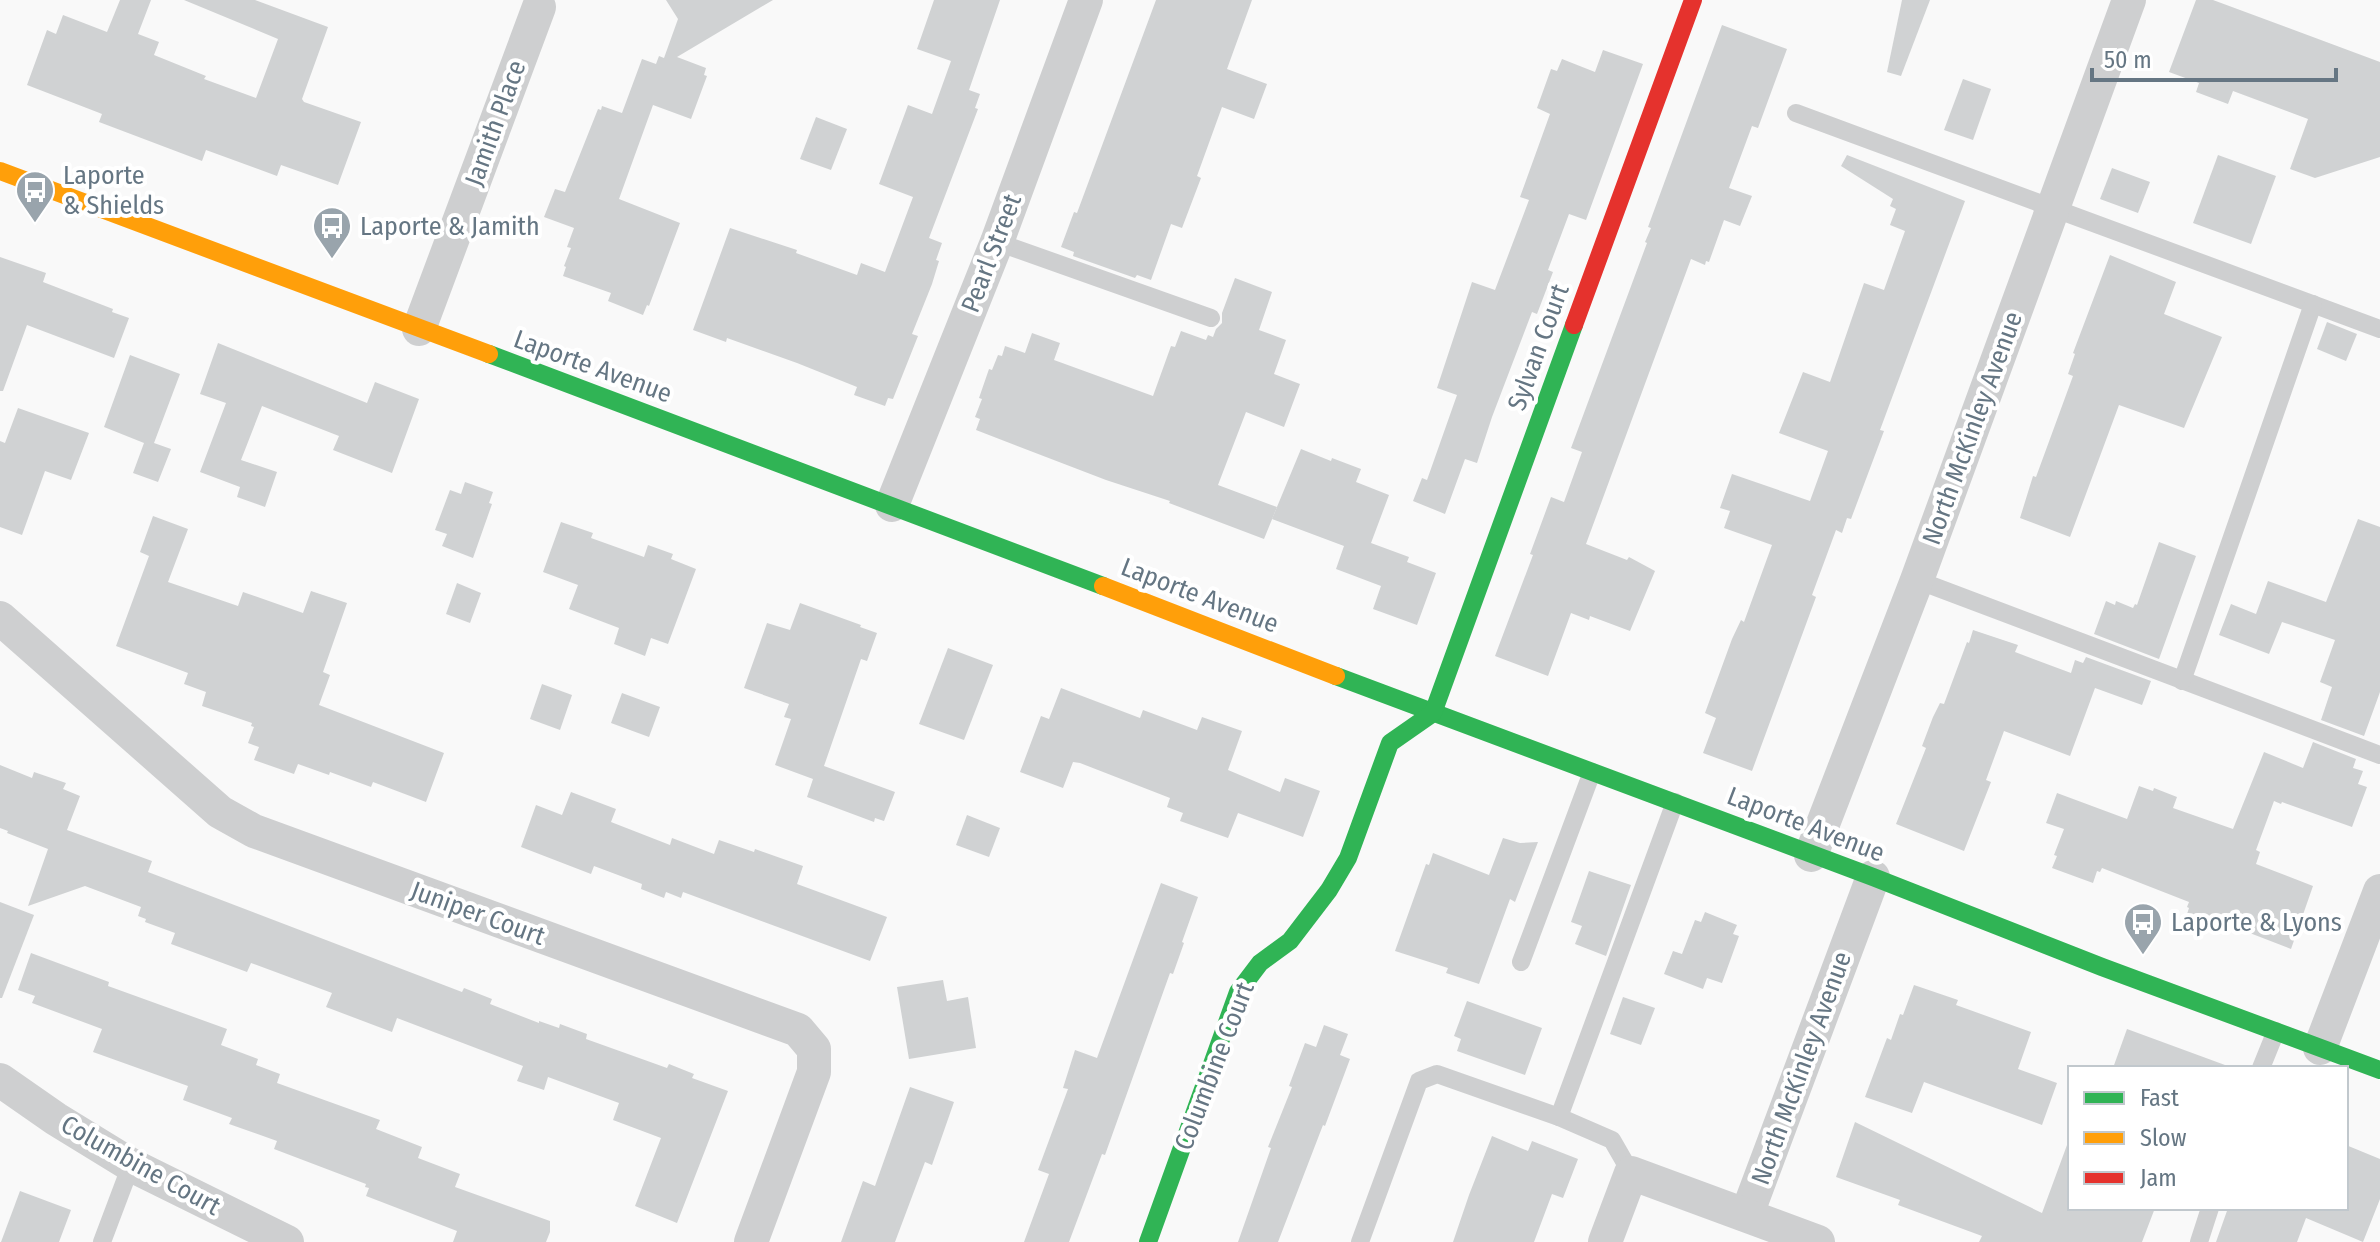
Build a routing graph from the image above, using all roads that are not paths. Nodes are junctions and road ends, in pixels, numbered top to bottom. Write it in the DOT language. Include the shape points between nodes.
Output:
graph roads {
  1 [pos="1086,0"];
  2 [pos="1693,0"];
  3 [pos="2129,0"];
  4 [pos="539,7"];
  5 [pos="1796,113"];
  6 [pos="0,171"];
  7 [pos="2052,207"];
  8 [pos="997,242"];
  9 [pos="2313,304"];
  10 [pos="1211,318"];
  11 [pos="419,329"];
  12 [pos="2380,329"];
  13 [pos="892,505"];
  14 [pos="1917,580"];
  15 [pos="0,618"];
  16 [pos="2182,681"];
  17 [pos="1433,713"];
  18 [pos="2380,755"];
  19 [pos="1592,772"];
  20 [pos="1675,802"];
  21 [pos="1811,855"];
  22 [pos="1873,877"];
  23 [pos="2380,891"];
  24 [pos="1521,962"];
  25 [pos="2276,1031"];
  26 [pos="2320,1048"];
  27 [pos="2262,1066"];
  28 [pos="2380,1070"];
  29 [pos="0,1080"];
  30 [pos="1559,1117"];
  31 [pos="131,1165"];
  32 [pos="1631,1173"];
  33 [pos="2209,1210"];
  34 [pos="1747,1214"];
  35 [pos="102,1242"];
  36 [pos="287,1242"];
  37 [pos="751,1242"];
  38 [pos="1148,1242"];
  39 [pos="1360,1242"];
  40 [pos="1605,1242"];
  41 [pos="1818,1242"];
  42 [pos="2199,1242"];
  1 -- 8 [label="street, Pearl Street"];
  2 -- 17 [label="street, Sylvan Court"];
  3 -- 7 [label="street, North McKinley Avenue"];
  4 -- 11 [label="street, Jamith Place"];
  5 -- 7 [label="lane"];
  6 -- 11 [label="street, Laporte Avenue"];
  7 -- 9 [label="lane"];
  7 -- 14 [label="street, North McKinley Avenue"];
  8 -- 10 [label="lane"];
  8 -- 13 [label="street, Pearl Street"];
  9 -- 12 [label="lane"];
  9 -- 16 [label="lane"];
  11 -- 13 [label="street, Laporte Avenue"];
  13 -- 17 [label="street, Laporte Avenue"];
  14 -- 16 [label="lane"];
  14 -- 21 [label="street, North McKinley Avenue"];
  15 -- 37 [label="street, Juniper Court" via="220,812 254,831 798,1030 814,1049 814,1072"];
  16 -- 18 [label="lane"];
  17 -- 19 [label="street, Laporte Avenue"];
  17 -- 38 [label="street, Columbine Court" via="1390,743 1348,858 1329,890 1290,941 1260,963 1238,992"];
  19 -- 20 [label="street, Laporte Avenue"];
  19 -- 24 [label="lane"];
  20 -- 21 [label="street, Laporte Avenue"];
  20 -- 30 [label="lane"];
  21 -- 22 [label="street, Laporte Avenue"];
  22 -- 25 [label="street, Laporte Avenue"];
  22 -- 34 [label="street, North McKinley Avenue"];
  23 -- 26 [label="street"];
  25 -- 26 [label="street, Laporte Avenue"];
  25 -- 27 [label="lane"];
  26 -- 28 [label="street, Laporte Avenue"];
  29 -- 31 [label="street, Columbine Court"];
  30 -- 32 [label="lane" via="1612,1140"];
  30 -- 39 [label="lane" via="1437,1074 1419,1081"];
  31 -- 35 [label="lane"];
  31 -- 36 [label="street, Columbine Court"];
  32 -- 34 [label="street"];
  32 -- 40 [label="street"];
  33 -- 42 [label="lane"];
  34 -- 41 [label="street"];
}
